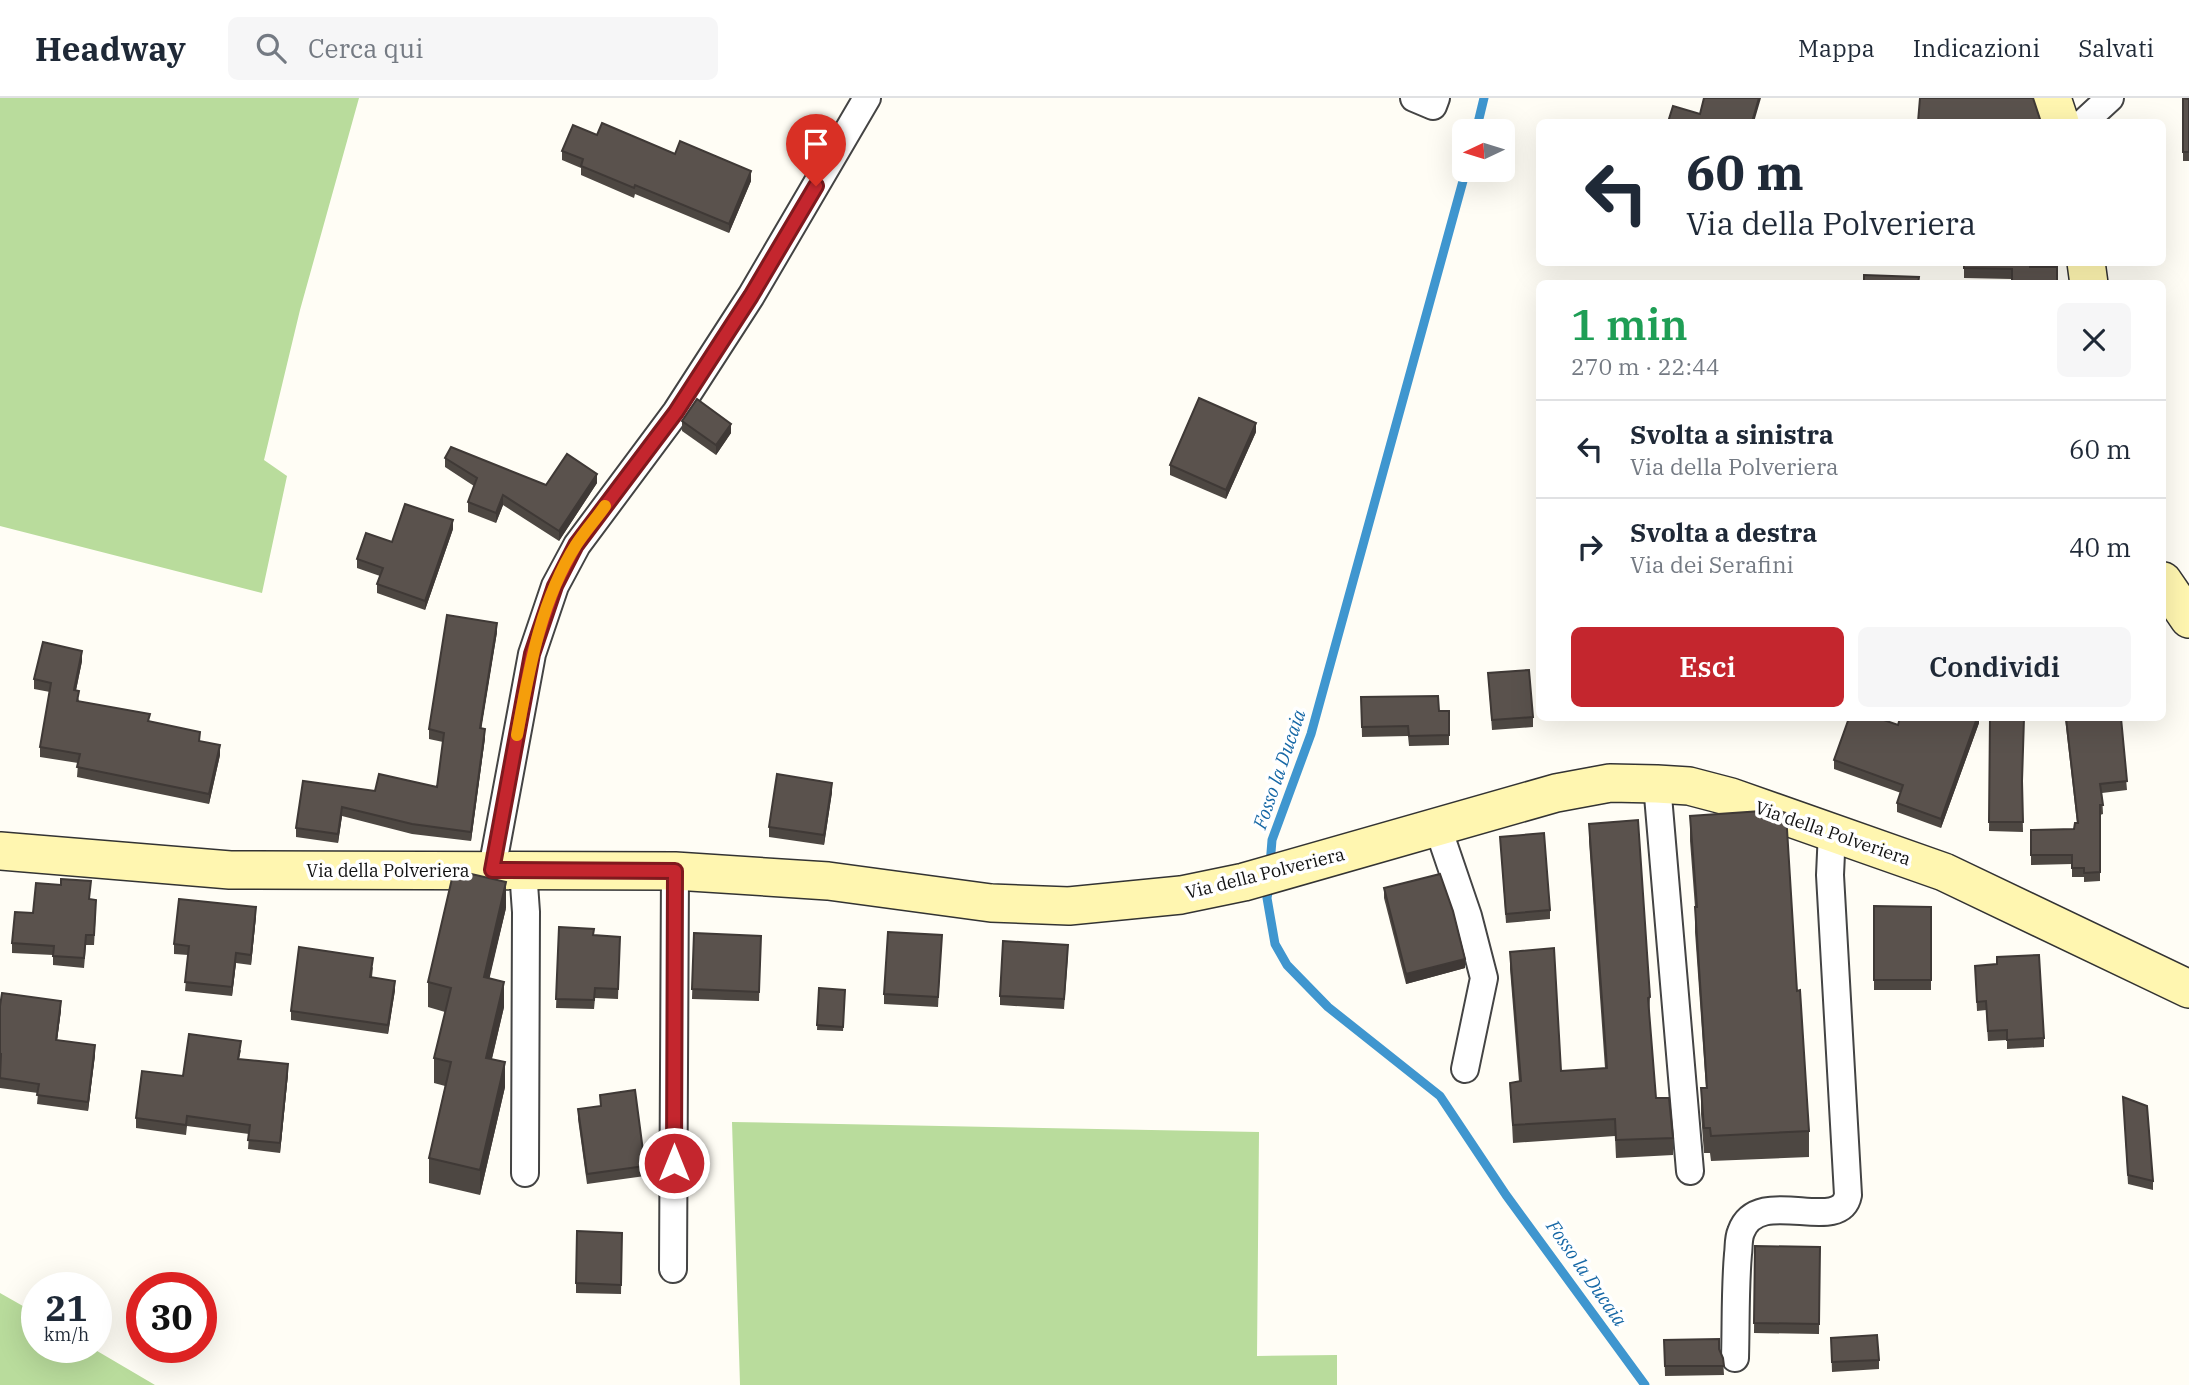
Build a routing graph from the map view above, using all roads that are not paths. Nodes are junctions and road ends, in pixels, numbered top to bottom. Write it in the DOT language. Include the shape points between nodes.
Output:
graph roads {
  1 [pos="867,98"];
  2 [pos="1414,98"];
  3 [pos="1436,98"];
  4 [pos="2052,98"];
  5 [pos="2110,98"];
  6 [pos="2059,119"];
  7 [pos="2087,119"];
  8 [pos="2166,585"];
  9 [pos="2189,619"];
  10 [pos="1657,784"];
  11 [pos="1437,825"];
  12 [pos="1832,831"];
  13 [pos="0,851"];
  14 [pos="507,870"];
  15 [pos="675,871"];
  16 [pos="2189,989"];
  17 [pos="1465,1069"];
  18 [pos="1690,1171"];
  19 [pos="525,1173"];
  20 [pos="673,1269"];
  21 [pos="1735,1358"];
  1 -- 14 [label="street" via="751,296 676,412 576,545 555,586 532,654"];
  2 -- 3 [label="street" via="1433,106"];
  4 -- 6 [label="street"];
  5 -- 7 [label="street"];
  8 -- 9 [label="street"];
  10 -- 11 [label="street, Via della Polveriera" via="1610,783 1556,793"];
  10 -- 12 [label="street, Via della Polveriera" via="1689,786 1731,797"];
  10 -- 18 [label="street"];
  11 -- 15 [label="street, Via della Polveriera" via="1252,880 1181,895 1069,906 991,903 828,881"];
  11 -- 17 [label="street" via="1484,978"];
  12 -- 16 [label="street, Via della Polveriera" via="1944,872"];
  12 -- 21 [label="street" via="1830,875 1848,1195 1839,1210 1768,1209 1750,1219 1741,1232"];
  13 -- 14 [label="street, Via della Polveriera" via="230,870"];
  14 -- 15 [label="street, Via della Polveriera"];
  14 -- 19 [label="street" via="526,912"];
  15 -- 20 [label="street"];
}
